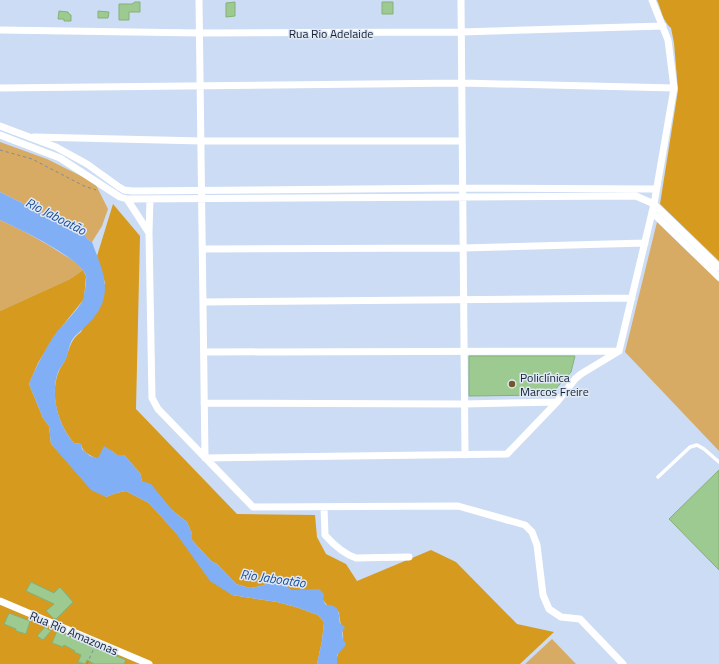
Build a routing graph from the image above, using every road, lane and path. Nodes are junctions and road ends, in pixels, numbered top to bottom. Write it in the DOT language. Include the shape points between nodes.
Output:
graph roads {
  1 [pos="199,0"];
  2 [pos="461,0"];
  3 [pos="652,0"];
  4 [pos="662,26"];
  5 [pos="0,30"];
  6 [pos="461,32"];
  7 [pos="200,33"];
  8 [pos="462,83"];
  9 [pos="201,86"];
  10 [pos="0,88"];
  11 [pos="674,88"];
  12 [pos="0,126"];
  13 [pos="0,135"];
  14 [pos="30,137"];
  15 [pos="202,141"];
  16 [pos="462,141"];
  17 [pos="0,150"];
  18 [pos="463,188"];
  19 [pos="655,189"];
  20 [pos="202,190"];
  21 [pos="98,191"];
  22 [pos="463,196"];
  23 [pos="127,199"];
  24 [pos="150,199"];
  25 [pos="202,199"];
  26 [pos="654,204"];
  27 [pos="652,212"];
  28 [pos="149,233"];
  29 [pos="645,243"];
  30 [pos="463,248"];
  31 [pos="203,249"];
  32 [pos="719,267"];
  33 [pos="719,277"];
  34 [pos="632,298"];
  35 [pos="463,300"];
  36 [pos="203,302"];
  37 [pos="464,351"];
  38 [pos="619,351"];
  39 [pos="204,352"];
  40 [pos="557,402"];
  41 [pos="204,403"];
  42 [pos="464,404"];
  43 [pos="465,455"];
  44 [pos="205,458"];
  45 [pos="719,462"];
  46 [pos="658,476"];
  47 [pos="324,507"];
  48 [pos="409,557"];
  49 [pos="0,601"];
  50 [pos="96,642"];
  51 [pos="87,664"];
  52 [pos="149,664"];
  53 [pos="622,664"];
  1 -- 7 [label="street"];
  2 -- 6 [label="street"];
  3 -- 4 [label="street"];
  4 -- 6 [label="street, Rua Rio Adelaide"];
  4 -- 11 [label="street" via="668,40"];
  5 -- 7 [label="street, Rua Rio Adelaide"];
  6 -- 7 [label="street, Rua Rio Adelaide"];
  6 -- 8 [label="street"];
  7 -- 9 [label="street"];
  8 -- 9 [label="street"];
  8 -- 11 [label="street"];
  8 -- 16 [label="street"];
  9 -- 10 [label="street"];
  9 -- 15 [label="street"];
  11 -- 19 [label="street"];
  12 -- 14 [label="street"];
  13 -- 23 [label="street" via="60,158"];
  14 -- 15 [label="street"];
  14 -- 20 [label="street" via="56,147 124,190"];
  15 -- 16 [label="street"];
  15 -- 20 [label="street"];
  16 -- 18 [label="street"];
  17 -- 21 [label="path" via="32,159"];
  18 -- 19 [label="street"];
  18 -- 20 [label="street"];
  18 -- 22 [label="street"];
  19 -- 26 [label="street"];
  20 -- 25 [label="street"];
  22 -- 25 [label="street"];
  22 -- 26 [label="street" via="636,196"];
  22 -- 30 [label="street"];
  23 -- 24 [label="street"];
  23 -- 28 [label="street"];
  24 -- 25 [label="street"];
  24 -- 28 [label="street"];
  25 -- 31 [label="street"];
  26 -- 27 [label="street"];
  26 -- 32 [label="street"];
  27 -- 29 [label="street"];
  27 -- 33 [label="street"];
  28 -- 44 [label="street" via="152,398 158,410"];
  29 -- 30 [label="street"];
  29 -- 34 [label="street"];
  30 -- 31 [label="street"];
  30 -- 35 [label="street"];
  31 -- 36 [label="street"];
  34 -- 35 [label="street"];
  34 -- 38 [label="street"];
  35 -- 36 [label="street"];
  35 -- 37 [label="street"];
  36 -- 39 [label="street"];
  37 -- 38 [label="street"];
  37 -- 39 [label="street"];
  37 -- 42 [label="street"];
  38 -- 40 [label="street" via="574,379"];
  39 -- 41 [label="street"];
  40 -- 42 [label="street"];
  40 -- 43 [label="street" via="507,454"];
  41 -- 42 [label="street"];
  41 -- 44 [label="street"];
  42 -- 43 [label="street"];
  43 -- 44 [label="street"];
  44 -- 47 [label="street" via="253,507"];
  45 -- 46 [label="lane" via="697,445 690,447"];
  47 -- 48 [label="street" via="325,535 351,556"];
  47 -- 53 [label="street" via="458,506 525,525 532,532 537,546 543,595 549,608 561,617 580,620"];
  49 -- 50 [label="street, Rua Rio Amazonas"];
  50 -- 51 [label="path"];
  50 -- 52 [label="street, Rua Rio Amazonas"];
}
